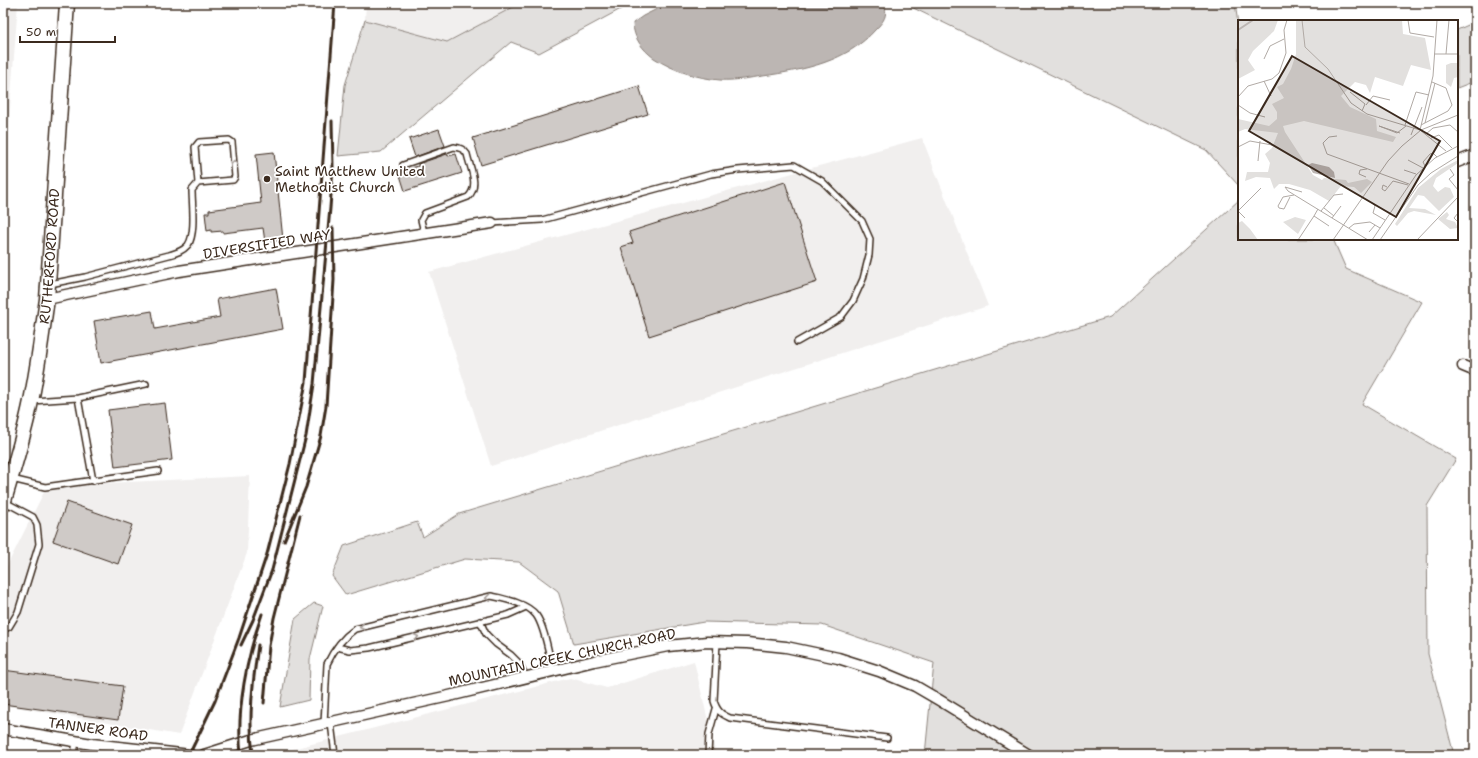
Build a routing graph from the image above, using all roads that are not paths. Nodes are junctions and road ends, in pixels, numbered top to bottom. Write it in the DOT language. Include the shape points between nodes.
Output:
graph roads {
  1 [pos="67,3"];
  2 [pos="1475,155"];
  3 [pos="1458,162"];
  4 [pos="403,165"];
  5 [pos="198,182"];
  6 [pos="492,223"];
  7 [pos="424,232"];
  8 [pos="49,284"];
  9 [pos="47,299"];
  10 [pos="797,342"];
  11 [pos="1463,366"];
  12 [pos="1475,371"];
  13 [pos="146,384"];
  14 [pos="78,398"];
  15 [pos="31,401"];
  16 [pos="158,471"];
  17 [pos="11,478"];
  18 [pos="93,481"];
  19 [pos="3,503"];
  20 [pos="526,606"];
  21 [pos="480,621"];
  22 [pos="3,630"];
  23 [pos="717,642"];
  24 [pos="337,648"];
  25 [pos="552,671"];
  26 [pos="526,678"];
  27 [pos="716,709"];
  28 [pos="327,724"];
  29 [pos="3,729"];
  30 [pos="887,738"];
  31 [pos="76,741"];
  32 [pos="139,752"];
  33 [pos="74,755"];
  34 [pos="190,755"];
  35 [pos="204,755"];
  36 [pos="335,755"];
  37 [pos="708,755"];
  38 [pos="1029,755"];
  1 -- 8 [label="street, RUTHERFORD ROAD"];
  2 -- 3 [label="street"];
  4 -- 7 [label="lane" via="454,147 467,154 474,182 472,193 468,197 425,213 421,220"];
  5 -- 5 [label="lane, one-way" via="233,180 235,177 232,142 226,139 197,144"];
  5 -- 8 [label="lane" via="192,190 192,236 188,245 180,251 85,277"];
  6 -- 7 [label="street, DIVERSIFIED WAY"];
  6 -- 10 [label="lane" via="542,220 712,174 794,165 822,181 862,221 870,239 863,279 853,301 841,317"];
  7 -- 9 [label="street, DIVERSIFIED WAY" via="179,271"];
  8 -- 9 [label="street, RUTHERFORD ROAD"];
  9 -- 15 [label="street, RUTHERFORD ROAD"];
  11 -- 12 [label="street"];
  13 -- 14 [label="lane"];
  14 -- 15 [label="lane"];
  14 -- 18 [label="lane"];
  15 -- 17 [label="street, RUTHERFORD ROAD"];
  16 -- 18 [label="lane"];
  17 -- 18 [label="lane" via="45,487"];
  17 -- 19 [label="street, RUTHERFORD ROAD"];
  19 -- 22 [label="lane" via="33,517 37,525 39,544 18,612 10,627"];
  20 -- 21 [label="lane" via="508,615"];
  20 -- 24 [label="lane, one-way" via="491,596 355,629 344,636"];
  20 -- 25 [label="lane" via="535,613 541,623"];
  24 -- 21 [label="lane, one-way" via="369,648"];
  21 -- 26 [label="lane" via="486,634 519,663"];
  23 -- 25 [label="street, MOUNTAIN CREEK CHURCH ROAD" via="668,646"];
  23 -- 27 [label="lane" via="714,701"];
  23 -- 38 [label="street, MOUNTAIN CREEK CHURCH ROAD" via="786,648 838,658 879,671 915,686"];
  24 -- 28 [label="lane" via="327,664"];
  25 -- 26 [label="street, MOUNTAIN CREEK CHURCH ROAD"];
  26 -- 28 [label="street, MOUNTAIN CREEK CHURCH ROAD"];
  27 -- 30 [label="lane" via="730,718"];
  27 -- 37 [label="lane" via="709,734"];
  28 -- 35 [label="street, MOUNTAIN CREEK CHURCH ROAD" via="245,742"];
  28 -- 36 [label="lane"];
  29 -- 31 [label="street, TANNER ROAD"];
  31 -- 32 [label="street, TANNER ROAD"];
  31 -- 33 [label="lane"];
  32 -- 34 [label="street, TANNER ROAD"];
}
